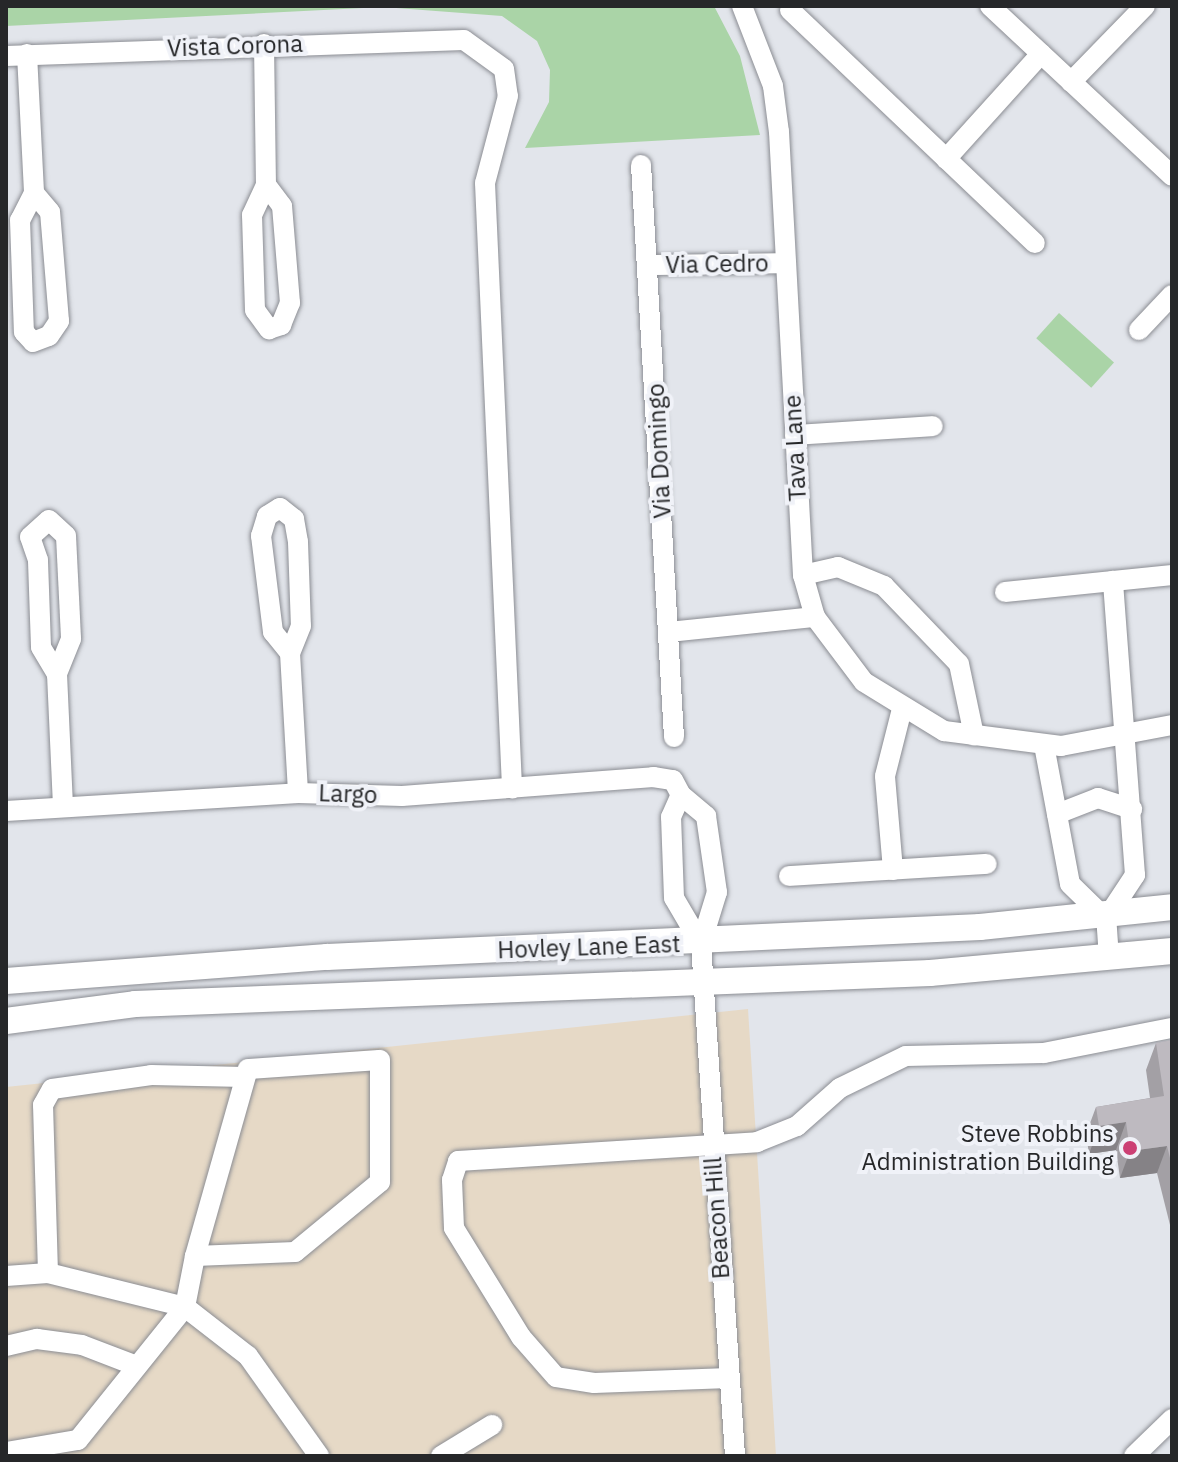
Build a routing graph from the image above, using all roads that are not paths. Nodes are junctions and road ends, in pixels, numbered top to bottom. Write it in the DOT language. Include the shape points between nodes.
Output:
graph roads {
  1 [pos="742,6"];
  2 [pos="990,6"];
  3 [pos="1145,6"];
  4 [pos="790,10"];
  5 [pos="264,44"];
  6 [pos="1041,54"];
  7 [pos="16,55"];
  8 [pos="1071,82"];
  9 [pos="946,159"];
  10 [pos="641,165"];
  11 [pos="1172,176"];
  12 [pos="266,185"];
  13 [pos="34,193"];
  14 [pos="1035,243"];
  15 [pos="786,263"];
  16 [pos="648,265"];
  17 [pos="1172,295"];
  18 [pos="1139,330"];
  19 [pos="933,426"];
  20 [pos="795,435"];
  21 [pos="803,575"];
  22 [pos="1172,575"];
  23 [pos="1113,581"];
  24 [pos="1005,592"];
  25 [pos="815,617"];
  26 [pos="669,632"];
  27 [pos="290,653"];
  28 [pos="57,674"];
  29 [pos="902,709"];
  30 [pos="1172,725"];
  31 [pos="974,735"];
  32 [pos="674,737"];
  33 [pos="1128,737"];
  34 [pos="1044,745"];
  35 [pos="512,788"];
  36 [pos="298,793"];
  37 [pos="681,795"];
  38 [pos="63,806"];
  39 [pos="1132,809"];
  40 [pos="6,811"];
  41 [pos="1057,814"];
  42 [pos="987,864"];
  43 [pos="893,870"];
  44 [pos="789,876"];
  45 [pos="1172,907"];
  46 [pos="1106,919"];
  47 [pos="701,944"];
  48 [pos="1172,951"];
  49 [pos="1109,958"];
  50 [pos="700,979"];
  51 [pos="6,981"];
  52 [pos="6,1021"];
  53 [pos="1172,1028"];
  54 [pos="245,1077"];
  55 [pos="712,1147"];
  56 [pos="195,1256"];
  57 [pos="48,1273"];
  58 [pos="6,1276"];
  59 [pos="185,1307"];
  60 [pos="6,1346"];
  61 [pos="137,1366"];
  62 [pos="729,1378"];
  63 [pos="1172,1419"];
  64 [pos="492,1425"];
  65 [pos="6,1452"];
  66 [pos="319,1456"];
  67 [pos="441,1456"];
  68 [pos="735,1456"];
  69 [pos="1134,1456"];
  1 -- 15 [label="street, Tava Lane" via="773,86"];
  2 -- 6 [label="street"];
  3 -- 8 [label="street"];
  4 -- 9 [label="street"];
  5 -- 7 [label="street, Vista Corona"];
  5 -- 12 [label="street"];
  5 -- 35 [label="street, Vista Corona" via="464,40 504,69 508,96 485,183"];
  6 -- 8 [label="street"];
  6 -- 9 [label="street"];
  7 -- 13 [label="street"];
  8 -- 11 [label="street"];
  9 -- 14 [label="street"];
  10 -- 16 [label="street, Via Domingo"];
  12 -- 12 [label="street" via="252,215 255,310 269,329 287,318 290,303 282,206"];
  13 -- 13 [label="street" via="20,220 24,332 33,342 49,336 59,321 50,212"];
  15 -- 16 [label="street, Via Cedro"];
  15 -- 20 [label="street, Tava Lane"];
  16 -- 26 [label="street, Via Domingo"];
  17 -- 18 [label="street"];
  19 -- 20 [label="street"];
  20 -- 21 [label="street, Tava Lane"];
  21 -- 25 [label="street, Tava Lane"];
  21 -- 31 [label="street" via="838,567 884,586 959,664"];
  22 -- 23 [label="street"];
  23 -- 24 [label="street"];
  23 -- 33 [label="street"];
  25 -- 26 [label="street"];
  25 -- 29 [label="street, Tava Lane" via="864,682"];
  26 -- 32 [label="street, Via Domingo"];
  27 -- 27 [label="street" via="301,626 298,542 294,519 280,508 267,516 261,536 273,632"];
  27 -- 36 [label="street"];
  28 -- 28 [label="street" via="71,639 66,536 49,520 30,537 41,647"];
  28 -- 38 [label="street"];
  29 -- 31 [label="street, Tava Lane" via="944,731"];
  29 -- 43 [label="street" via="885,776"];
  30 -- 33 [label="street, Tava Lane"];
  31 -- 34 [label="street, Tava Lane"];
  33 -- 34 [label="street, Tava Lane"];
  33 -- 39 [label="street"];
  34 -- 41 [label="street"];
  35 -- 36 [label="street, Largo" via="402,796"];
  35 -- 37 [label="street, Largo" via="653,777 673,780"];
  36 -- 38 [label="street, Largo"];
  37 -- 47 [label="street" via="671,817 674,898"];
  37 -- 47 [label="street, Largo" via="706,816 717,892"];
  38 -- 40 [label="street, Largo"];
  39 -- 41 [label="street" via="1098,798"];
  39 -- 46 [label="street" via="1135,875"];
  41 -- 46 [label="street" via="1070,884"];
  42 -- 43 [label="street"];
  43 -- 44 [label="street"];
  45 -- 46 [label="main road, Hovley Lane East"];
  46 -- 47 [label="main road, Hovley Lane East"];
  46 -- 49 [label="street"];
  47 -- 50 [label="street, Largo"];
  47 -- 51 [label="main road, Hovley Lane East" via="311,958"];
  48 -- 49 [label="main road, Hovley Lane East"];
  49 -- 50 [label="main road, Hovley Lane East"];
  50 -- 52 [label="main road, Hovley Lane East" via="135,1004"];
  50 -- 55 [label="street, Beacon Hill"];
  53 -- 55 [label="street" via="1044,1053 906,1056 840,1088 797,1126 757,1142"];
  54 -- 56 [label="street"];
  54 -- 56 [label="street" via="248,1069 380,1060 380,1182 295,1252"];
  54 -- 57 [label="street" via="151,1075 52,1089 43,1105"];
  55 -- 62 [label="street, Beacon Hill"];
  55 -- 62 [label="street" via="458,1161 452,1180 454,1228 521,1337 556,1377"];
  56 -- 59 [label="street"];
  57 -- 58 [label="street"];
  57 -- 59 [label="street"];
  59 -- 61 [label="street"];
  59 -- 66 [label="street" via="248,1356"];
  60 -- 61 [label="street" via="37,1339 82,1345"];
  61 -- 65 [label="street" via="78,1440"];
  62 -- 68 [label="street, Beacon Hill"];
  63 -- 69 [label="street"];
  64 -- 67 [label="street"];
}
